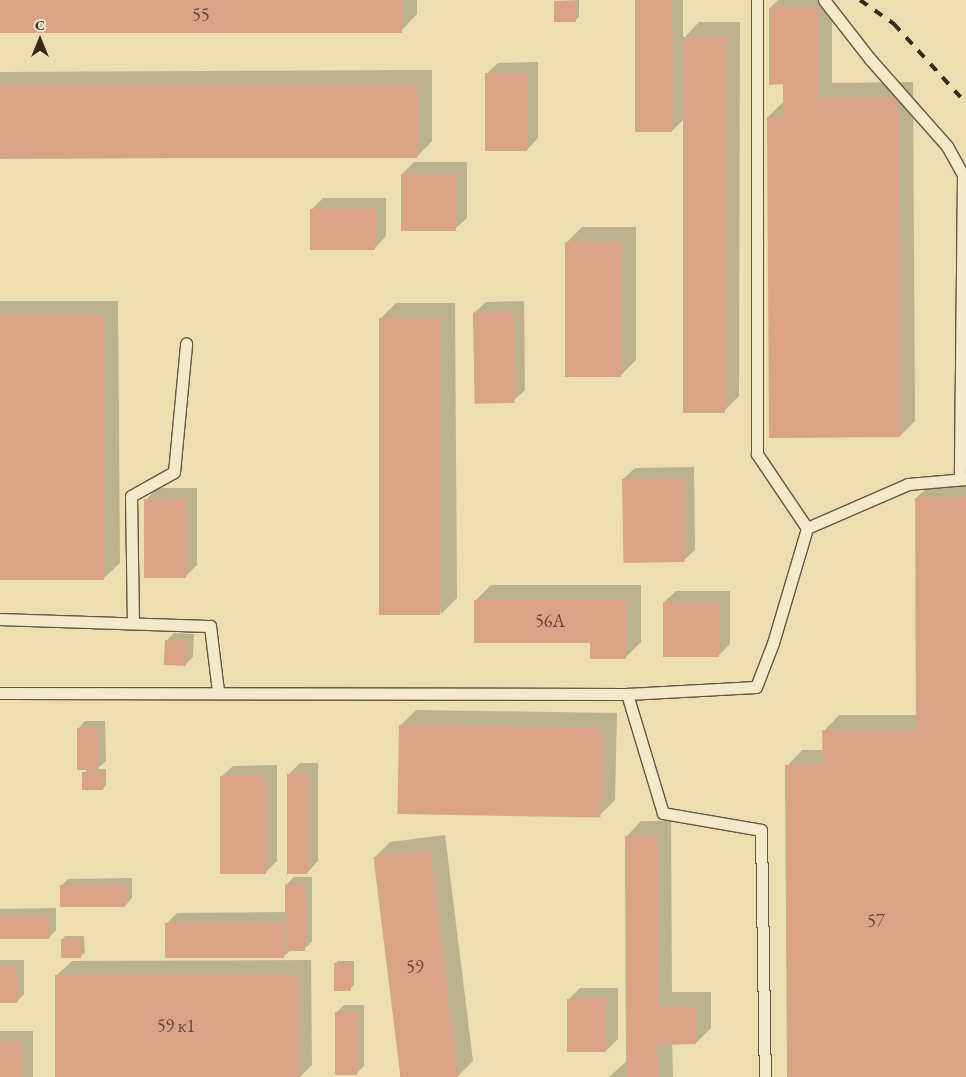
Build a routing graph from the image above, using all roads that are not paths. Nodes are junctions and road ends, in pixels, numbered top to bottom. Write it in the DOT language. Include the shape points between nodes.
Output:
graph roads {
  1 [pos="758,0"];
  2 [pos="824,0"];
  3 [pos="186,344"];
  4 [pos="963,479"];
  5 [pos="807,528"];
  6 [pos="0,619"];
  7 [pos="133,623"];
  8 [pos="218,692"];
  9 [pos="0,693"];
  10 [pos="627,694"];
  11 [pos="765,1077"];
  1 -- 5 [label="lane" via="757,454"];
  2 -- 4 [label="lane" via="870,59 947,146 963,175"];
  3 -- 7 [label="lane" via="174,472 131,496"];
  4 -- 5 [label="lane" via="908,484"];
  5 -- 10 [label="lane" via="773,643 756,687"];
  6 -- 7 [label="lane"];
  7 -- 8 [label="lane" via="210,626"];
  8 -- 9 [label="lane"];
  8 -- 10 [label="lane"];
  10 -- 11 [label="lane" via="663,813 761,830"];
}
